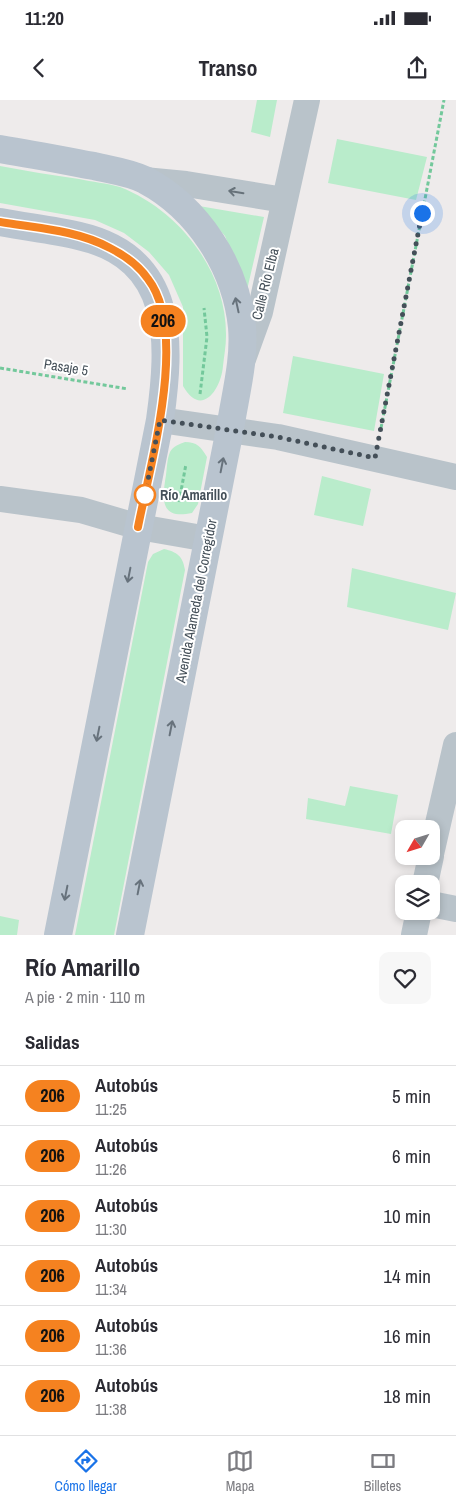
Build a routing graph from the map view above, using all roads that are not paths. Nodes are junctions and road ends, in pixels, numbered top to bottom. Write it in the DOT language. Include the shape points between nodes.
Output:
graph roads {
  1 [pos="307,100"];
  2 [pos="0,149"];
  3 [pos="144,180"];
  4 [pos="284,200"];
  5 [pos="0,222"];
  6 [pos="240,367"];
  7 [pos="160,420"];
  8 [pos="230,428"];
  9 [pos="456,477"];
  10 [pos="0,499"];
  11 [pos="138,527"];
  12 [pos="208,539"];
  13 [pos="456,745"];
  14 [pos="439,820"];
  15 [pos="440,906"];
  16 [pos="456,909"];
  17 [pos="417,920"];
  18 [pos="58,935"];
  19 [pos="130,935"];
  20 [pos="414,935"];
  1 -- 4 [label="street, Calle Río Elba"];
  2 -- 3 [label="main road, Avenida Alameda del Corregidor" via="114,170"];
  4 -- 3 [label="street, one-way"];
  6 -- 3 [label="main road, Avenida Alameda del Corregidor, one-way" via="242,327 233,286 221,256 198,223"];
  4 -- 6 [label="street, Calle Río Elba" via="260,312"];
  5 -- 7 [label="main road" via="80,236 109,247 130,260 149,279 161,305 166,338"];
  6 -- 8 [label="main road, Avenida Alameda del Corregidor"];
  7 -- 8 [label="street"];
  7 -- 11 [label="main road"];
  8 -- 9 [label="street"];
  12 -- 8 [label="main road, Avenida Alameda del Corregidor, one-way"];
  10 -- 11 [label="street" via="81,510"];
  11 -- 12 [label="street"];
  11 -- 18 [label="main road, one-way"];
  19 -- 12 [label="main road, Avenida Alameda del Corregidor, one-way"];
  13 -- 14 [label="street"];
  15 -- 16 [label="street"];
  17 -- 20 [label="street"];
}
